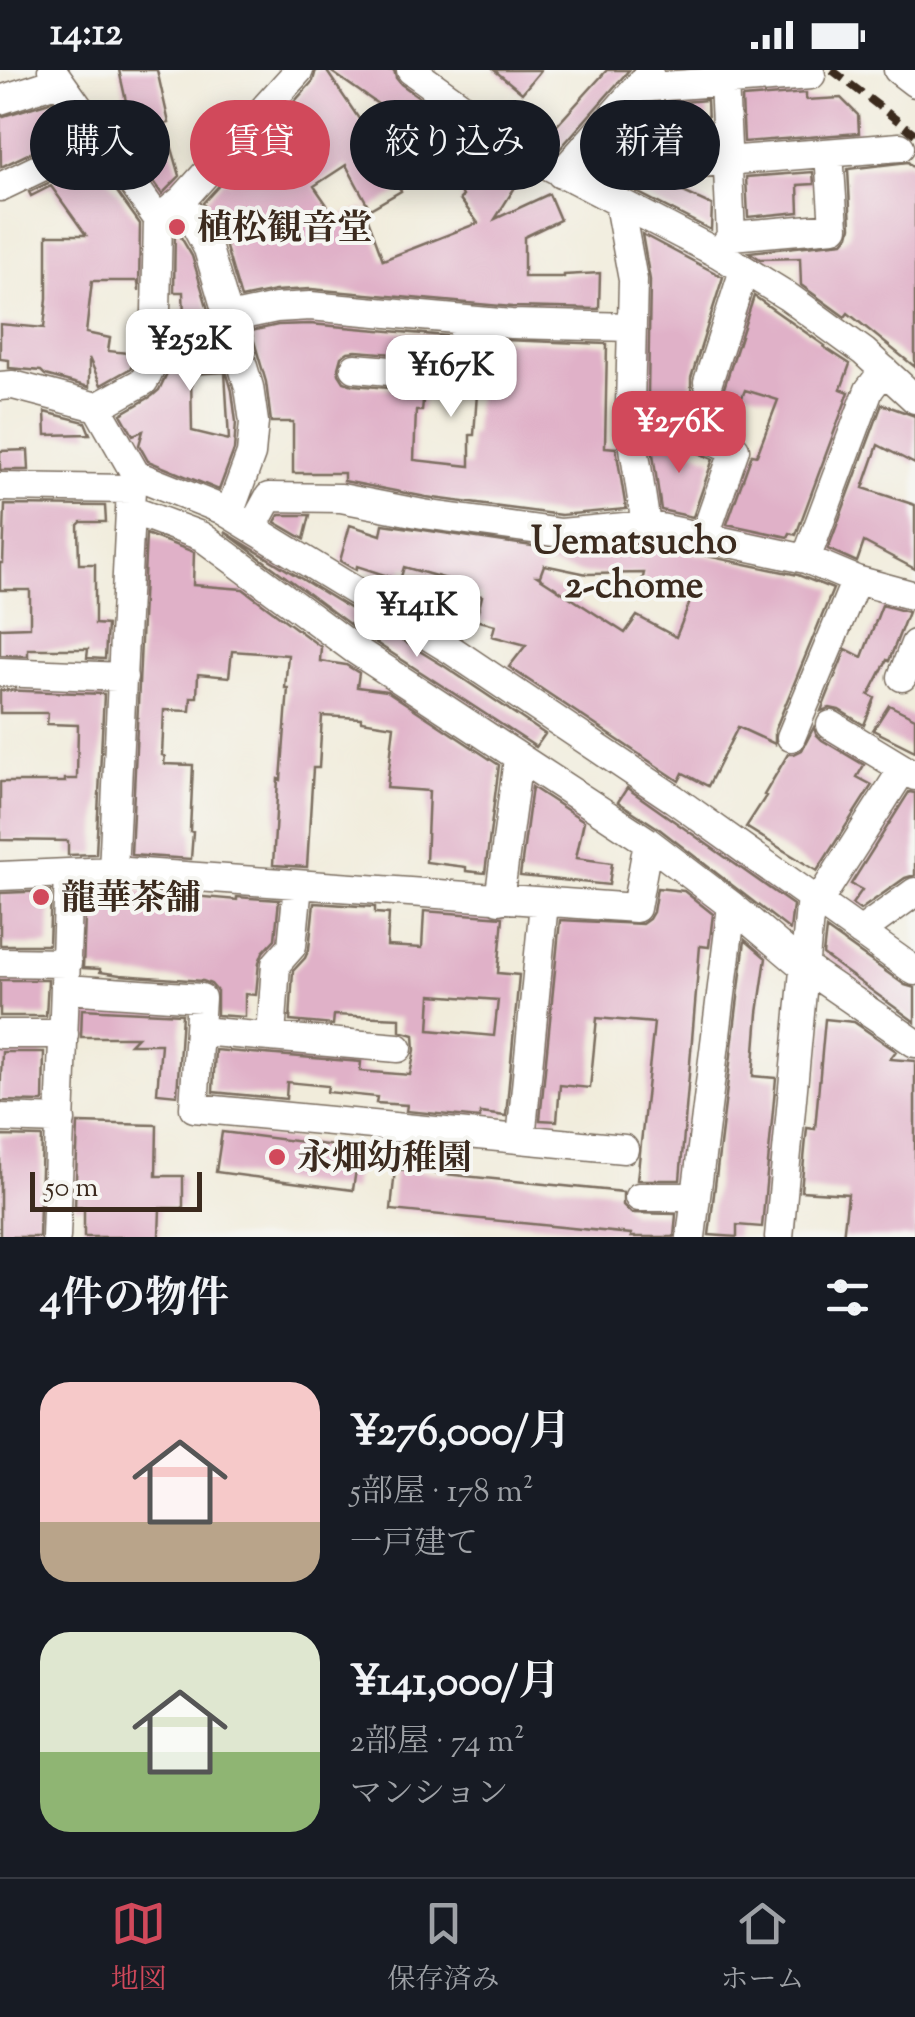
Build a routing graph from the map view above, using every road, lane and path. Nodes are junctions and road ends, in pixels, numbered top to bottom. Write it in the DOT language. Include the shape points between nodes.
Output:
graph roads {
  1 [pos="299,70"];
  2 [pos="411,70"];
  3 [pos="898,70"];
  4 [pos="811,75"];
  5 [pos="55,76"];
  6 [pos="644,79"];
  7 [pos="724,81"];
  8 [pos="915,83"];
  9 [pos="0,100"];
  10 [pos="72,100"];
  11 [pos="900,147"];
  12 [pos="829,152"];
  13 [pos="727,160"];
  14 [pos="30,172"];
  15 [pos="561,174"];
  16 [pos="0,186"];
  17 [pos="137,190"];
  18 [pos="182,200"];
  19 [pos="619,204"];
  20 [pos="158,219"];
  21 [pos="724,245"];
  22 [pos="744,270"];
  23 [pos="228,318"];
  24 [pos="465,320"];
  25 [pos="632,327"];
  26 [pos="356,368"];
  27 [pos="884,370"];
  28 [pos="708,382"];
  29 [pos="0,386"];
  30 [pos="915,400"];
  31 [pos="97,406"];
  32 [pos="630,406"];
  33 [pos="0,487"];
  34 [pos="133,491"];
  35 [pos="241,521"];
  36 [pos="646,526"];
  37 [pos="704,538"];
  38 [pos="806,559"];
  39 [pos="856,580"];
  40 [pos="915,596"];
  41 [pos="915,644"];
  42 [pos="0,672"];
  43 [pos="123,677"];
  44 [pos="902,677"];
  45 [pos="831,725"];
  46 [pos="792,737"];
  47 [pos="518,759"];
  48 [pos="909,772"];
  49 [pos="648,842"];
  50 [pos="114,872"];
  51 [pos="69,874"];
  52 [pos="0,876"];
  53 [pos="298,885"];
  54 [pos="915,892"];
  55 [pos="814,899"];
  56 [pos="499,900"];
  57 [pos="544,903"];
  58 [pos="732,906"];
  59 [pos="860,932"];
  60 [pos="0,962"];
  61 [pos="802,966"];
  62 [pos="915,971"];
  63 [pos="66,976"];
  64 [pos="199,1030"];
  65 [pos="0,1034"];
  66 [pos="64,1034"];
  67 [pos="271,1037"];
  68 [pos="915,1043"];
  69 [pos="398,1048"];
  70 [pos="0,1118"];
  71 [pos="60,1120"];
  72 [pos="521,1139"];
  73 [pos="624,1149"];
  74 [pos="695,1197"];
  75 [pos="638,1198"];
  76 [pos="56,1237"];
  77 [pos="691,1237"];
  78 [pos="778,1237"];
  1 -- 18 [label="street"];
  2 -- 15 [label="street"];
  3 -- 8 [label="street"];
  4 -- 7 [label="street"];
  5 -- 9 [label="street"];
  5 -- 10 [label="street"];
  6 -- 7 [label="street"];
  6 -- 15 [label="street"];
  7 -- 13 [label="street"];
  11 -- 12 [label="street"];
  12 -- 13 [label="street"];
  12 -- 21 [label="street" via="834,227"];
  13 -- 15 [label="street"];
  13 -- 21 [label="street"];
  14 -- 16 [label="street"];
  15 -- 19 [label="street"];
  17 -- 20 [label="street"];
  18 -- 20 [label="street"];
  18 -- 23 [label="street" via="208,248"];
  19 -- 21 [label="street"];
  19 -- 25 [label="street" via="633,280"];
  20 -- 31 [label="street" via="155,358 144,381"];
  21 -- 22 [label="street"];
  22 -- 27 [label="street"];
  22 -- 28 [label="street"];
  23 -- 24 [label="street" via="310,306"];
  23 -- 35 [label="street" via="254,422"];
  24 -- 25 [label="street"];
  24 -- 26 [label="street" via="461,376"];
  25 -- 32 [label="street"];
  27 -- 30 [label="street"];
  27 -- 38 [label="street" via="869,390"];
  29 -- 31 [label="street"];
  31 -- 34 [label="street"];
  32 -- 36 [label="street"];
  32 -- 37 [label="street" via="735,449"];
  33 -- 34 [label="street"];
  34 -- 35 [label="street" via="221,508"];
  34 -- 43 [label="street"];
  34 -- 47 [label="street"];
  35 -- 36 [label="street" via="269,497 341,498 561,534"];
  35 -- 55 [label="street" via="453,651"];
  36 -- 37 [label="street"];
  37 -- 38 [label="street"];
  38 -- 39 [label="street"];
  39 -- 40 [label="street"];
  39 -- 46 [label="street"];
  41 -- 44 [label="street"];
  42 -- 43 [label="street"];
  43 -- 50 [label="street"];
  45 -- 48 [label="street"];
  47 -- 49 [label="street"];
  47 -- 56 [label="street"];
  48 -- 55 [label="street"];
  49 -- 57 [label="street" via="636,908"];
  49 -- 58 [label="street"];
  50 -- 51 [label="street"];
  50 -- 53 [label="street"];
  51 -- 52 [label="street"];
  51 -- 63 [label="street"];
  53 -- 56 [label="street"];
  53 -- 67 [label="street" via="292,946 276,964"];
  54 -- 59 [label="street"];
  55 -- 59 [label="street"];
  55 -- 61 [label="street"];
  56 -- 57 [label="street"];
  57 -- 72 [label="street"];
  58 -- 61 [label="street"];
  58 -- 74 [label="street"];
  59 -- 62 [label="street"];
  60 -- 63 [label="street"];
  61 -- 68 [label="street"];
  61 -- 78 [label="street"];
  63 -- 64 [label="street" via="201,998"];
  63 -- 66 [label="street"];
  64 -- 67 [label="street"];
  64 -- 72 [label="street" via="194,1108"];
  65 -- 66 [label="street"];
  66 -- 71 [label="street"];
  67 -- 69 [label="street"];
  70 -- 71 [label="street"];
  71 -- 76 [label="street"];
  72 -- 73 [label="street"];
  74 -- 75 [label="street"];
  74 -- 77 [label="street"];
}
